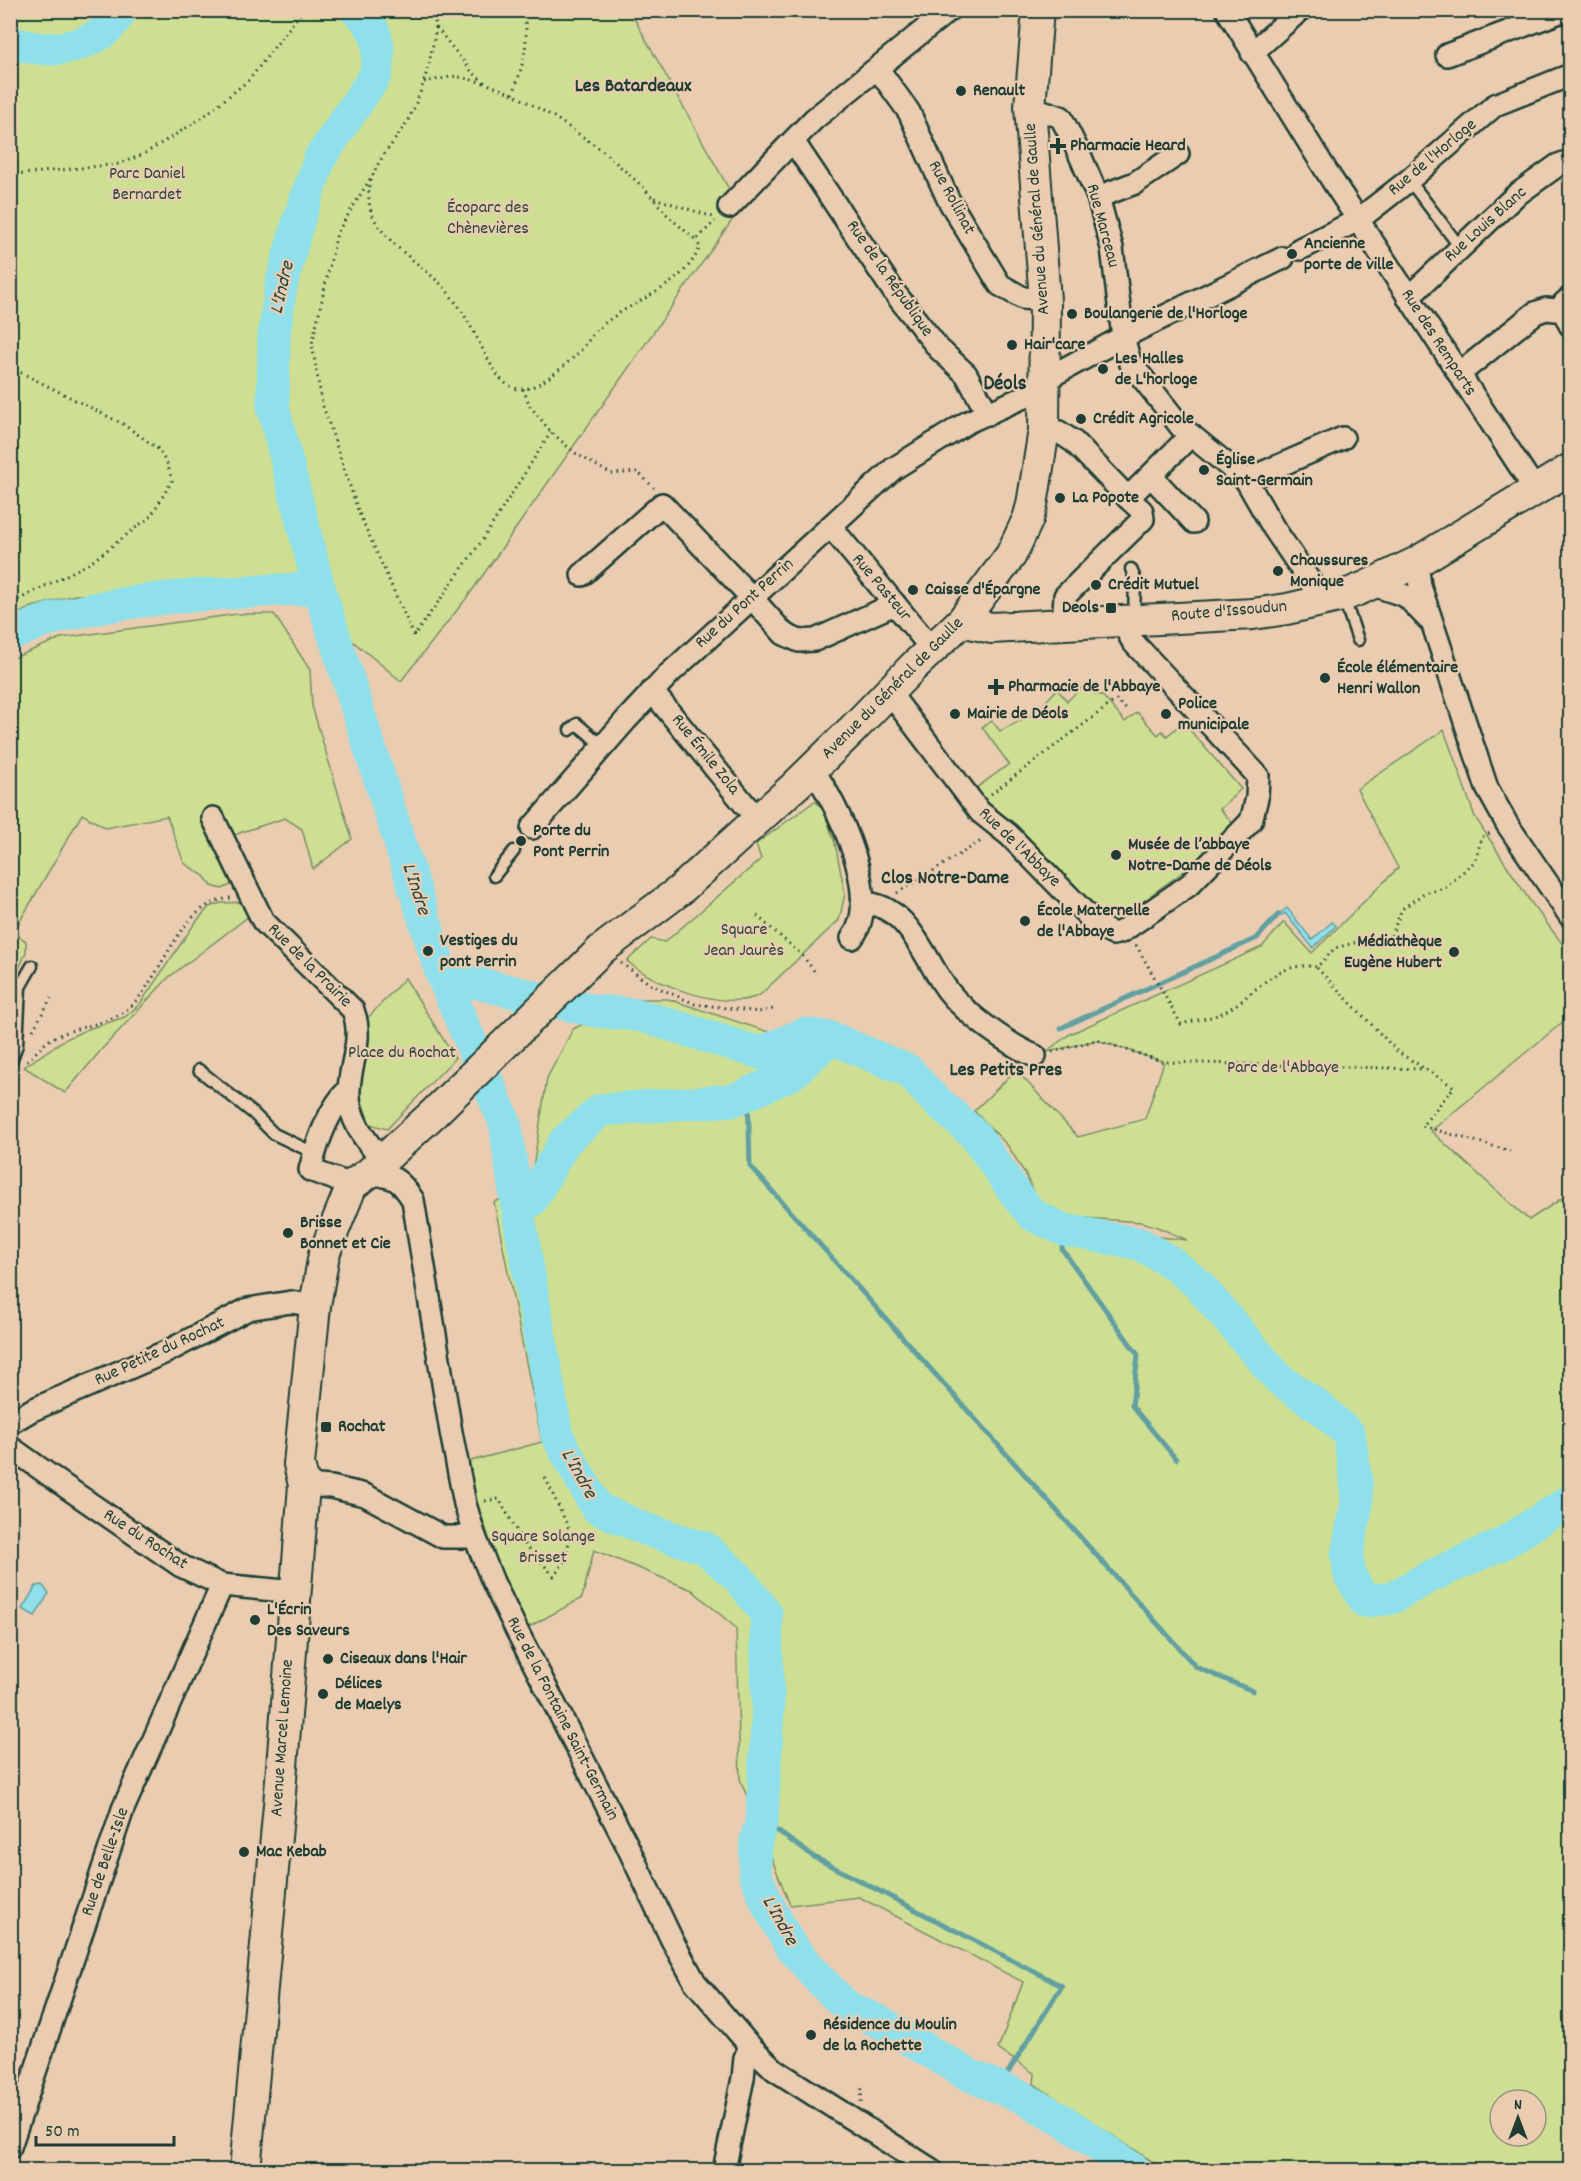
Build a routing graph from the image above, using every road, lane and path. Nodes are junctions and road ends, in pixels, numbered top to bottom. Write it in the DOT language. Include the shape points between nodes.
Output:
graph roads {
  1 [pos="303,10"];
  2 [pos="433,10"];
  3 [pos="522,10"];
  4 [pos="949,10"];
  5 [pos="1038,10"];
  6 [pos="1227,10"];
  7 [pos="1300,10"];
  8 [pos="1565,10"];
  9 [pos="436,27"];
  10 [pos="1252,53"];
  11 [pos="1447,55"];
  12 [pos="878,69"];
  13 [pos="1570,75"];
  14 [pos="424,82"];
  15 [pos="485,83"];
  16 [pos="513,94"];
  17 [pos="1030,107"];
  18 [pos="793,141"];
  19 [pos="1178,154"];
  20 [pos="1570,161"];
  21 [pos="10,178"];
  22 [pos="370,179"];
  23 [pos="1409,180"];
  24 [pos="652,197"];
  25 [pos="1098,197"];
  26 [pos="729,207"];
  27 [pos="1358,220"];
  28 [pos="696,240"];
  29 [pos="1460,247"];
  30 [pos="1570,291"];
  31 [pos="1408,298"];
  32 [pos="1045,300"];
  33 [pos="1563,304"];
  34 [pos="1570,326"];
  35 [pos="1123,336"];
  36 [pos="1570,338"];
  37 [pos="10,367"];
  38 [pos="1459,374"];
  39 [pos="1046,386"];
  40 [pos="523,389"];
  41 [pos="988,414"];
  42 [pos="1044,430"];
  43 [pos="551,432"];
  44 [pos="1191,435"];
  45 [pos="1343,438"];
  46 [pos="1570,469"];
  47 [pos="1151,476"];
  48 [pos="1246,480"];
  49 [pos="1536,491"];
  50 [pos="1128,498"];
  51 [pos="662,504"];
  52 [pos="1194,522"];
  53 [pos="831,527"];
  54 [pos="1417,562"];
  55 [pos="1131,569"];
  56 [pos="582,575"];
  57 [pos="1370,584"];
  58 [pos="752,597"];
  59 [pos="1332,598"];
  60 [pos="10,604"];
  61 [pos="895,604"];
  62 [pos="1128,619"];
  63 [pos="962,621"];
  64 [pos="1062,624"];
  65 [pos="1432,624"];
  66 [pos="1358,640"];
  67 [pos="932,649"];
  68 [pos="652,691"];
  69 [pos="889,692"];
  70 [pos="1128,711"];
  71 [pos="570,730"];
  72 [pos="603,746"];
  73 [pos="812,769"];
  74 [pos="975,806"];
  75 [pos="213,818"];
  76 [pos="759,818"];
  77 [pos="992,822"];
  78 [pos="1507,824"];
  79 [pos="531,829"];
  80 [pos="514,851"];
  81 [pos="494,876"];
  82 [pos="251,896"];
  83 [pos="862,903"];
  84 [pos="885,908"];
  85 [pos="757,916"];
  86 [pos="1570,916"];
  87 [pos="1127,928"];
  88 [pos="852,938"];
  89 [pos="602,949"];
  90 [pos="32,966"];
  91 [pos="1317,967"];
  92 [pos="814,972"];
  93 [pos="773,1008"];
  94 [pos="1035,1056"];
  95 [pos="27,1061"];
  96 [pos="487,1061"];
  97 [pos="10,1064"];
  98 [pos="1425,1069"];
  99 [pos="199,1070"];
  100 [pos="348,1090"];
  101 [pos="1510,1151"];
  102 [pos="314,1153"];
  103 [pos="368,1172"];
  104 [pos="315,1306"];
  105 [pos="10,1423"];
  106 [pos="10,1447"];
  107 [pos="544,1475"];
  108 [pos="304,1485"];
  109 [pos="465,1504"];
  110 [pos="475,1537"];
  111 [pos="222,1586"];
  112 [pos="295,1592"];
  113 [pos="750,2046"];
  114 [pos="10,2147"];
  115 [pos="245,2170"];
  116 [pos="724,2170"];
  117 [pos="932,2170"];
  1 -- 21 [label="path" via="249,80 199,120 144,154 119,164"];
  2 -- 9 [label="path"];
  3 -- 16 [label="path" via="526,42"];
  4 -- 12 [label="street"];
  5 -- 17 [label="main road, Avenue du Général de Gaulle"];
  6 -- 10 [label="street, Rue des Remparts"];
  7 -- 10 [label="street"];
  8 -- 11 [label="street"];
  9 -- 14 [label="path"];
  9 -- 15 [label="path"];
  10 -- 27 [label="street, Rue des Remparts"];
  12 -- 18 [label="street" via="814,119"];
  12 -- 32 [label="street, Rue Rollinat" via="909,112 948,199 1000,285 1023,298"];
  13 -- 23 [label="street, Rue de l'Horloge" via="1495,105"];
  14 -- 15 [label="path" via="456,76"];
  14 -- 22 [label="path" via="411,115"];
  15 -- 16 [label="path"];
  16 -- 24 [label="path" via="602,150"];
  17 -- 25 [label="street, Rue Marceau" via="1061,117"];
  17 -- 32 [label="main road, Avenue du Général de Gaulle"];
  18 -- 26 [label="street"];
  18 -- 41 [label="street, Rue de la République" via="894,292 939,349 966,374"];
  19 -- 25 [label="street" via="1135,183"];
  20 -- 29 [label="street, Rue Louis Blanc" via="1558,165 1515,196"];
  22 -- 40 [label="path" via="369,203 381,229 454,300 492,368 507,385"];
  22 -- 43 [label="path" via="337,233 312,344 322,403 359,513 414,636 483,539"];
  23 -- 27 [label="street, Rue de l'Horloge"];
  23 -- 29 [label="lane"];
  24 -- 28 [label="path"];
  24 -- 28 [label="path" via="717,219"];
  25 -- 35 [label="street, Rue Marceau" via="1112,248"];
  27 -- 31 [label="street, Rue des Remparts"];
  27 -- 35 [label="street, Rue de l'Horloge"];
  28 -- 40 [label="path" via="700,247 694,260 671,282 598,328 580,352 543,381"];
  29 -- 31 [label="street, Rue Louis Blanc"];
  30 -- 33 [label="street" via="1562,298"];
  31 -- 38 [label="street, Rue des Remparts"];
  32 -- 39 [label="main road, Avenue du Général de Gaulle"];
  33 -- 34 [label="street"];
  33 -- 36 [label="street"];
  33 -- 38 [label="street" via="1535,313"];
  35 -- 39 [label="street, Rue de l'Horloge"];
  35 -- 44 [label="street, Rue Marceau" via="1130,362"];
  37 -- 60 [label="path" via="123,424 157,448 172,481 151,516 90,563"];
  38 -- 49 [label="street, Rue des Remparts"];
  39 -- 41 [label="street, Rue du Pont Perrin"];
  39 -- 42 [label="main road, Avenue du Général de Gaulle"];
  40 -- 43 [label="path" via="530,406"];
  41 -- 53 [label="street, Rue du Pont Perrin" via="968,422 893,469"];
  42 -- 50 [label="street" via="1059,432 1074,442"];
  42 -- 63 [label="main road, Avenue du Général de Gaulle" via="1028,519 1003,568"];
  43 -- 51 [label="path" via="575,453 611,474 638,472 662,497"];
  44 -- 47 [label="street"];
  44 -- 48 [label="street, Rue Marceau"];
  45 -- 48 [label="street"];
  46 -- 49 [label="main road, Route d'Issoudun"];
  47 -- 50 [label="street"];
  47 -- 52 [label="street"];
  48 -- 59 [label="street" via="1311,582"];
  49 -- 54 [label="main road, Route d'Issoudun"];
  50 -- 64 [label="street" via="1142,511 1143,519 1065,596"];
  51 -- 56 [label="street"];
  51 -- 58 [label="street"];
  53 -- 58 [label="street, Rue du Pont Perrin"];
  53 -- 61 [label="street, Rue Pasteur"];
  54 -- 57 [label="main road, Route d'Issoudun"];
  54 -- 65 [label="street"];
  55 -- 62 [label="lane" via="1135,579"];
  57 -- 59 [label="main road, Route d'Issoudun"];
  57 -- 65 [label="street" via="1406,596"];
  58 -- 61 [label="street" via="784,634 799,641 815,640"];
  58 -- 68 [label="street, Rue du Pont Perrin"];
  59 -- 62 [label="main road, Route d'Issoudun" via="1252,614"];
  59 -- 66 [label="lane"];
  61 -- 67 [label="street, Rue Pasteur"];
  62 -- 64 [label="main road, Route d'Issoudun"];
  62 -- 87 [label="street" via="1133,642 1258,776 1251,821 1189,885"];
  63 -- 64 [label="main road, Route d'Issoudun" via="991,628"];
  63 -- 67 [label="main road, Avenue du Général de Gaulle"];
  65 -- 78 [label="street" via="1487,788"];
  67 -- 69 [label="main road, Avenue du Général de Gaulle"];
  68 -- 72 [label="street, Rue du Pont Perrin"];
  68 -- 76 [label="street, Rue Émile Zola"];
  69 -- 73 [label="main road, Avenue du Général de Gaulle"];
  69 -- 74 [label="street, Rue de l'Abbaye"];
  70 -- 74 [label="path" via="1116,700"];
  71 -- 72 [label="lane" via="577,724"];
  72 -- 79 [label="street, Rue du Pont Perrin"];
  73 -- 76 [label="main road, Avenue du Général de Gaulle"];
  73 -- 83 [label="street" via="845,828"];
  74 -- 77 [label="street, Rue de l'Abbaye"];
  75 -- 82 [label="street, Rue de la Prairie"];
  76 -- 89 [label="main road, Avenue du Général de Gaulle" via="679,891"];
  77 -- 84 [label="path" via="990,836 890,897"];
  77 -- 87 [label="street, Rue de l'Abbaye" via="1098,926 1113,934"];
  78 -- 86 [label="street"];
  78 -- 91 [label="path" via="1482,837 1475,861 1445,888 1424,893 1402,909 1388,943 1354,943 1335,948"];
  80 -- 81 [label="lane"];
  82 -- 95 [label="path" via="221,898 202,907 186,924 131,1006 109,1019 51,1039"];
  82 -- 100 [label="street, Rue de la Prairie" via="263,921 353,1010 356,1051"];
  83 -- 84 [label="street"];
  83 -- 88 [label="street" via="859,929"];
  84 -- 94 [label="street" via="912,933 963,1007 1017,1048"];
  85 -- 92 [label="path" via="802,955"];
  87 -- 91 [label="path" via="1181,1024 1225,1012 1284,969"];
  89 -- 93 [label="path" via="650,984 695,1004 759,1012"];
  89 -- 96 [label="main road, Avenue du Général de Gaulle"];
  90 -- 97 [label="lane" via="20,987 17,1045"];
  91 -- 98 [label="path" via="1398,1052"];
  94 -- 98 [label="path" via="1097,1040 1164,1062"];
  96 -- 103 [label="main road, Avenue Marcel Lemoine"];
  98 -- 101 [label="path" via="1454,1087 1422,1126"];
  99 -- 102 [label="lane" via="274,1134"];
  100 -- 102 [label="street, Rue de la Prairie" via="336,1102"];
  100 -- 103 [label="street, Rue de la Prairie" via="354,1118 371,1149"];
  102 -- 103 [label="street" via="310,1170"];
  103 -- 104 [label="main road, Avenue Marcel Lemoine" via="324,1254"];
  103 -- 108 [label="main road, Avenue Marcel Lemoine" via="360,1207 339,1255 329,1304 315,1467"];
  103 -- 109 [label="street, Rue de la Fontaine Saint-Germain" via="401,1182 413,1200"];
  104 -- 105 [label="street, Rue Petite du Rochat" via="291,1302 248,1309 168,1351"];
  104 -- 108 [label="main road, Avenue Marcel Lemoine" via="299,1464"];
  106 -- 111 [label="street, Rue du Rochat" via="181,1566"];
  107 -- 109 [label="path" via="571,1533 565,1561 554,1576 523,1542 499,1499"];
  108 -- 110 [label="street" via="365,1495 443,1537"];
  108 -- 112 [label="main road, Avenue Marcel Lemoine"];
  109 -- 110 [label="street, Rue de la Fontaine Saint-Germain"];
  110 -- 113 [label="street, Rue de la Fontaine Saint-Germain" via="502,1601 672,1940 695,1982"];
  111 -- 112 [label="street, Rue du Rochat"];
  111 -- 114 [label="street, Rue de Belle-Isle" via="123,1809"];
  112 -- 115 [label="main road, Avenue Marcel Lemoine"];
  113 -- 116 [label="street" via="744,2058"];
  113 -- 117 [label="street, Rue de la Fontaine Saint-Germain" via="775,2070"];
}
